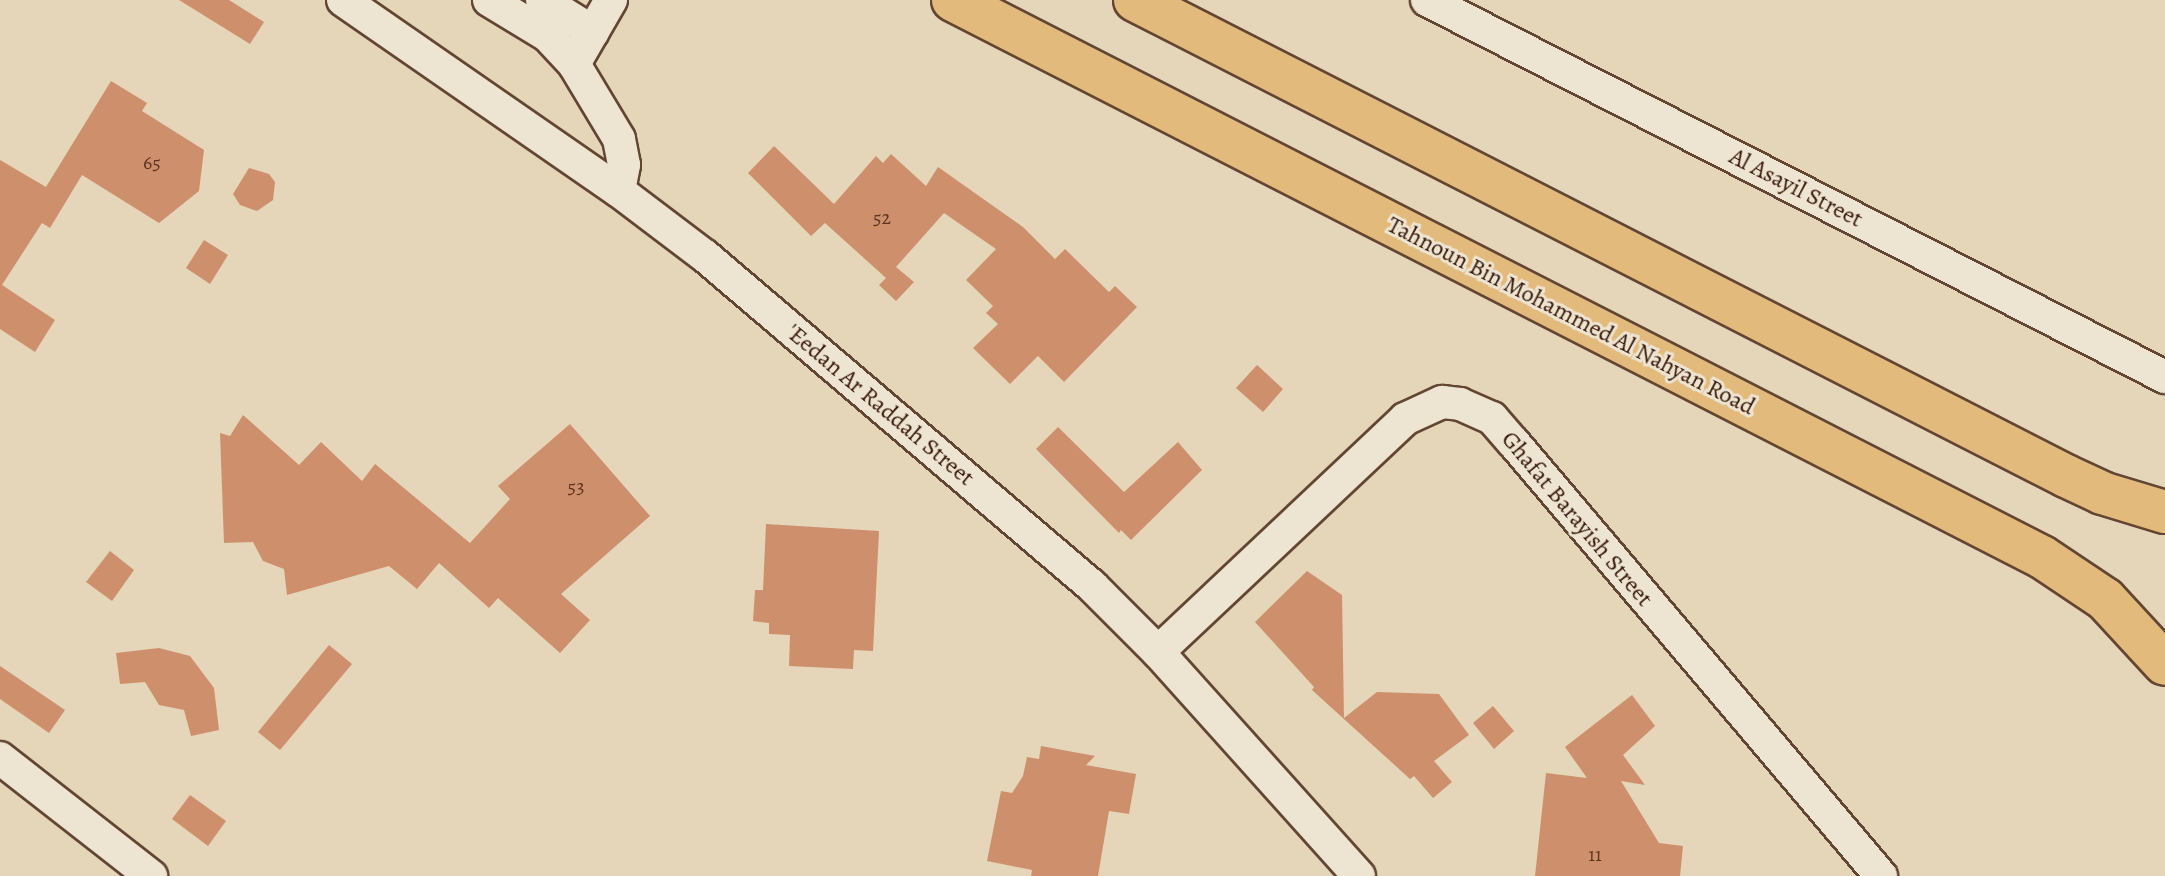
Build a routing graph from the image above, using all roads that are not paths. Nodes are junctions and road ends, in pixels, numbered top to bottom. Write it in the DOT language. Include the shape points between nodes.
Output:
graph roads {
  1 [pos="343,0"];
  2 [pos="489,0"];
  3 [pos="542,0"];
  4 [pos="611,0"];
  5 [pos="953,0"];
  6 [pos="1135,0"];
  7 [pos="1427,0"];
  8 [pos="383,9"];
  9 [pos="593,32"];
  10 [pos="574,64"];
  11 [pos="619,191"];
  12 [pos="2165,377"];
  13 [pos="2165,512"];
  14 [pos="1158,652"];
  15 [pos="2165,664"];
  16 [pos="0,758"];
  17 [pos="151,876"];
  18 [pos="1359,876"];
  19 [pos="1881,876"];
  1 -- 8 [label="street, 'Eedan Ar Raddah Street"];
  2 -- 10 [label="street" via="548,36"];
  3 -- 9 [label="street"];
  4 -- 9 [label="street"];
  5 -- 15 [label="main road, Tahnoun Bin Mohammed Al Nahyan Road" via="2042,557 2105,599"];
  6 -- 13 [label="main road" via="2066,476"];
  7 -- 12 [label="street, Al Asayil Street"];
  8 -- 11 [label="street, 'Eedan Ar Raddah Street"];
  9 -- 10 [label="street"];
  10 -- 11 [label="street" via="619,139 624,165"];
  11 -- 14 [label="street, 'Eedan Ar Raddah Street" via="705,256 1080,576"];
  14 -- 18 [label="street, 'Eedan Ar Raddah Street"];
  14 -- 19 [label="street, Ghafat Barayish Street" via="1405,419 1442,402 1460,404 1492,418"];
  16 -- 17 [label="street"];
}
